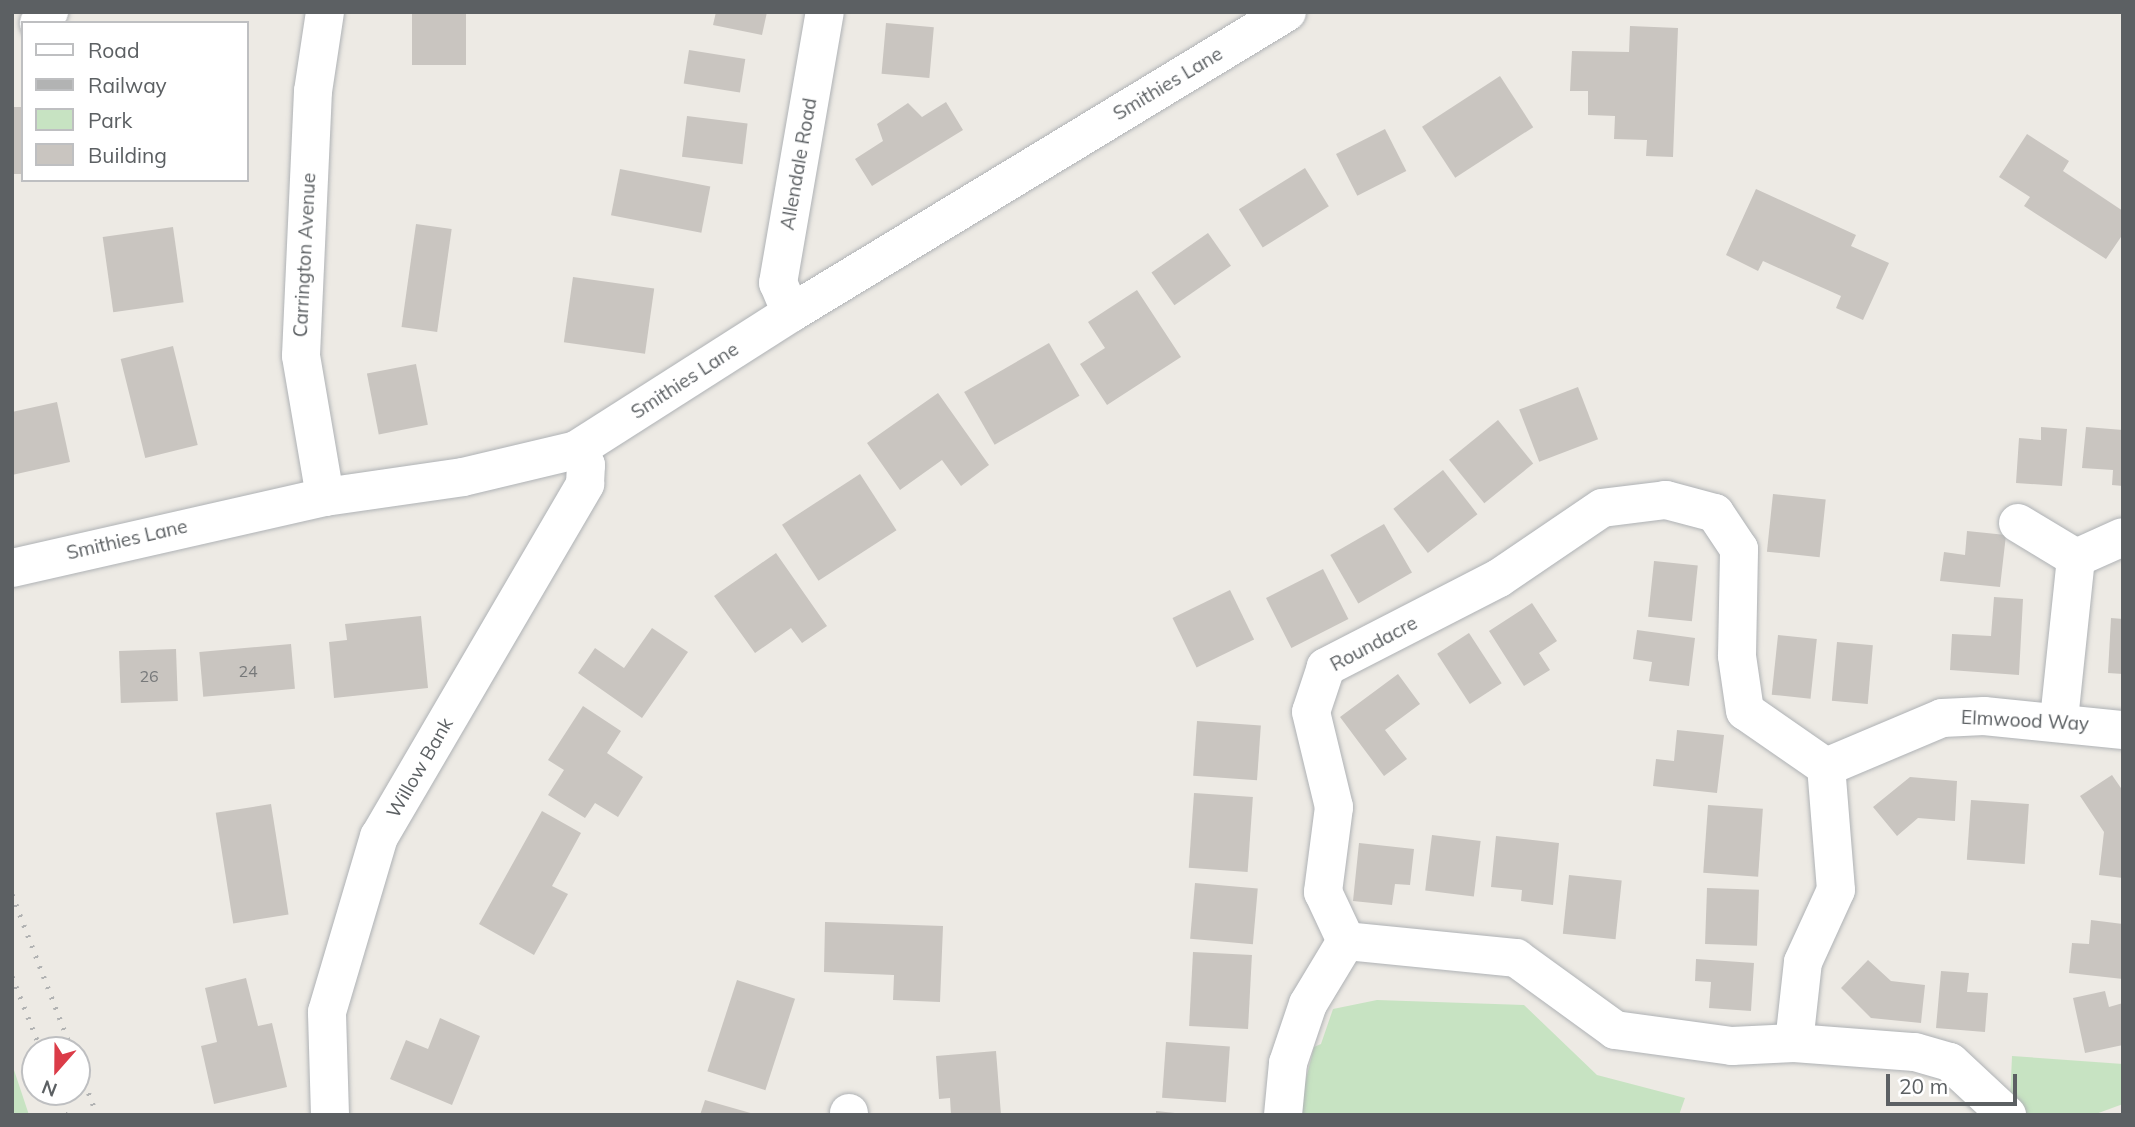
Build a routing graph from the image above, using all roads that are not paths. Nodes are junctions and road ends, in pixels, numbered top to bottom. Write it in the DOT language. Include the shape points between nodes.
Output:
graph roads {
  1 [pos="325,12"];
  2 [pos="825,12"];
  3 [pos="1287,12"];
  4 [pos="791,313"];
  5 [pos="576,450"];
  6 [pos="325,497"];
  7 [pos="2018,523"];
  8 [pos="2123,537"];
  9 [pos="2076,558"];
  10 [pos="12,568"];
  11 [pos="2059,721"];
  12 [pos="2123,730"];
  13 [pos="1826,767"];
  14 [pos="1346,941"];
  15 [pos="1794,1043"];
  16 [pos="330,1115"];
  17 [pos="1283,1115"];
  18 [pos="2007,1115"];
  1 -- 6 [label="street, Carrington Avenue" via="313,91 301,356"];
  2 -- 4 [label="street, Allendale Road" via="778,283"];
  3 -- 4 [label="street, Smithies Lane"];
  4 -- 5 [label="street, Smithies Lane"];
  5 -- 6 [label="street, Smithies Lane" via="463,477"];
  5 -- 16 [label="street, Willow Bank" via="586,465 585,484 379,837 327,1012"];
  6 -- 10 [label="street, Smithies Lane" via="114,541"];
  7 -- 9 [label="street"];
  8 -- 9 [label="street"];
  9 -- 11 [label="street"];
  11 -- 12 [label="street, Elmwood Way"];
  11 -- 13 [label="street, Elmwood Way" via="1942,718"];
  13 -- 14 [label="street, Roundacre" via="1745,711 1737,656 1739,549 1716,513 1666,500 1602,508 1499,578 1326,667 1311,712 1334,807 1323,892"];
  13 -- 15 [label="street" via="1836,890 1802,962"];
  14 -- 15 [label="street" via="1516,958 1615,1030 1732,1046"];
  14 -- 17 [label="street" via="1308,1004 1288,1063"];
  15 -- 18 [label="street" via="1915,1052 1950,1062"];
}
